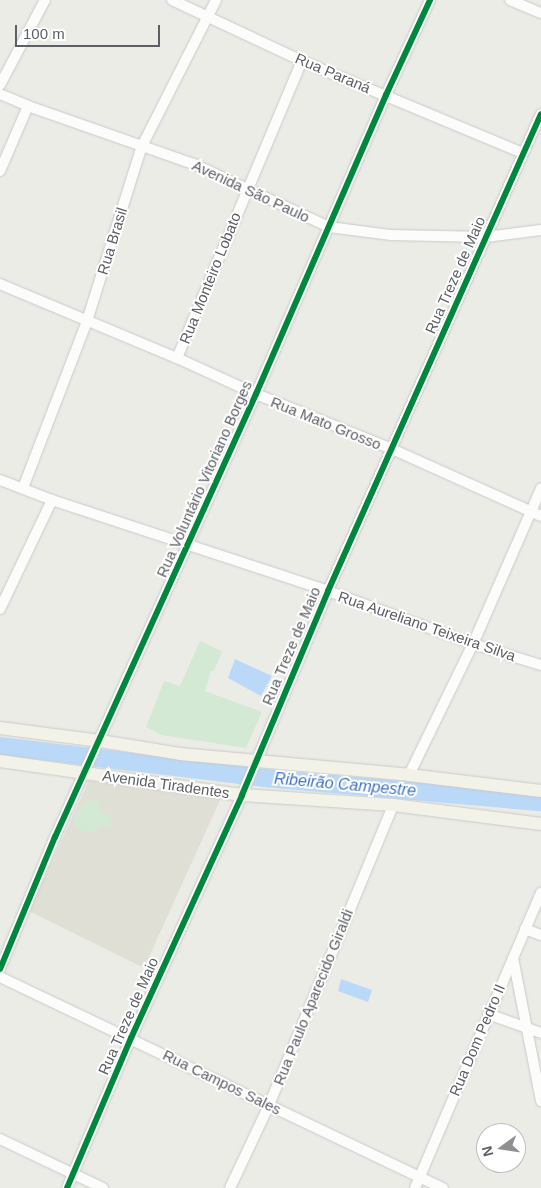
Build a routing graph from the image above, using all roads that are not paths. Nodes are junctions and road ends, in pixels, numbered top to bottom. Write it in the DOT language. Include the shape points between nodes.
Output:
graph roads {
  1 [pos="46,0"];
  2 [pos="172,0"];
  3 [pos="216,0"];
  4 [pos="430,0"];
  5 [pos="510,0"];
  6 [pos="541,13"];
  7 [pos="208,17"];
  8 [pos="302,61"];
  9 [pos="0,85"];
  10 [pos="0,94"];
  11 [pos="386,95"];
  12 [pos="28,106"];
  13 [pos="541,114"];
  14 [pos="142,146"];
  15 [pos="523,154"];
  16 [pos="0,171"];
  17 [pos="246,189"];
  18 [pos="329,227"];
  19 [pos="541,230"];
  20 [pos="486,237"];
  21 [pos="0,284"];
  22 [pos="87,321"];
  23 [pos="177,358"];
  24 [pos="256,394"];
  25 [pos="392,450"];
  26 [pos="0,480"];
  27 [pos="23,488"];
  28 [pos="541,488"];
  29 [pos="52,500"];
  30 [pos="531,512"];
  31 [pos="541,516"];
  32 [pos="188,546"];
  33 [pos="328,591"];
  34 [pos="0,609"];
  35 [pos="472,644"];
  36 [pos="541,666"];
  37 [pos="0,728"];
  38 [pos="98,745"];
  39 [pos="0,761"];
  40 [pos="254,765"];
  41 [pos="87,768"];
  42 [pos="409,775"];
  43 [pos="243,791"];
  44 [pos="541,791"];
  45 [pos="393,805"];
  46 [pos="541,824"];
  47 [pos="541,893"];
  48 [pos="525,929"];
  49 [pos="541,935"];
  50 [pos="512,958"];
  51 [pos="0,969"];
  52 [pos="0,977"];
  53 [pos="488,1014"];
  54 [pos="528,1029"];
  55 [pos="541,1033"];
  56 [pos="131,1038"];
  57 [pos="541,1100"];
  58 [pos="269,1105"];
  59 [pos="0,1139"];
  60 [pos="74,1174"];
  61 [pos="419,1178"];
  62 [pos="67,1188"];
  63 [pos="103,1188"];
  64 [pos="230,1188"];
  65 [pos="414,1188"];
  66 [pos="443,1188"];
  1 -- 9 [label="street"];
  2 -- 7 [label="street, Rua Paraná"];
  3 -- 7 [label="street, Rua Brasil"];
  4 -- 11 [label="street, Rua Voluntário Vitoriano Borges"];
  5 -- 6 [label="street"];
  7 -- 8 [label="street, Rua Paraná"];
  7 -- 14 [label="street, Rua Brasil"];
  8 -- 11 [label="street, Rua Paraná"];
  8 -- 17 [label="street, Rua Monteiro Lobato"];
  10 -- 12 [label="street, Avenida São Paulo"];
  11 -- 15 [label="street, Rua Paraná"];
  11 -- 18 [label="street, Rua Voluntário Vitoriano Borges"];
  12 -- 14 [label="street, Avenida São Paulo"];
  12 -- 16 [label="street"];
  13 -- 15 [label="street, Rua Treze de Maio"];
  14 -- 17 [label="street, Avenida São Paulo" via="194,164"];
  14 -- 22 [label="street, Rua Brasil"];
  15 -- 20 [label="street, Rua Treze de Maio"];
  17 -- 18 [label="street, Avenida São Paulo"];
  17 -- 23 [label="street, Rua Monteiro Lobato"];
  18 -- 20 [label="street, Avenida São Paulo" via="391,235"];
  18 -- 24 [label="street, Rua Voluntário Vitoriano Borges"];
  19 -- 20 [label="street, Avenida São Paulo"];
  20 -- 25 [label="street, Rua Treze de Maio"];
  21 -- 22 [label="street, Rua Mato Grosso"];
  22 -- 23 [label="street, Rua Mato Grosso"];
  22 -- 27 [label="street, Rua Brasil"];
  23 -- 24 [label="street, Rua Mato Grosso"];
  24 -- 25 [label="street, Rua Mato Grosso"];
  24 -- 32 [label="street, Rua Voluntário Vitoriano Borges"];
  25 -- 30 [label="street, Rua Mato Grosso"];
  25 -- 33 [label="street, Rua Treze de Maio"];
  26 -- 27 [label="street, Rua Aureliano Teixeira Silva"];
  27 -- 29 [label="street, Rua Aureliano Teixeira Silva"];
  28 -- 30 [label="street"];
  29 -- 32 [label="street, Rua Aureliano Teixeira Silva"];
  29 -- 34 [label="street"];
  30 -- 31 [label="street, Rua Mato Grosso"];
  30 -- 35 [label="street"];
  32 -- 33 [label="street, Rua Aureliano Teixeira Silva"];
  32 -- 38 [label="street, Rua Voluntário Vitoriano Borges"];
  33 -- 35 [label="street, Rua Aureliano Teixeira Silva"];
  33 -- 40 [label="street, Rua Treze de Maio"];
  35 -- 36 [label="street, Rua Aureliano Teixeira Silva"];
  35 -- 42 [label="street"];
  37 -- 38 [label="main road, Avenida Tiradentes"];
  38 -- 40 [label="main road, Avenida Tiradentes"];
  38 -- 41 [label="street, Rua Voluntário Vitoriano Borges"];
  39 -- 41 [label="main road, Avenida Tiradentes"];
  40 -- 42 [label="main road, Avenida Tiradentes"];
  40 -- 43 [label="street, Rua Treze de Maio"];
  41 -- 43 [label="main road, Avenida Tiradentes"];
  41 -- 51 [label="street, Rua Voluntário Vitoriano Borges"];
  42 -- 44 [label="main road, Avenida Tiradentes"];
  43 -- 45 [label="main road, Avenida Tiradentes"];
  43 -- 56 [label="street, Rua Treze de Maio"];
  45 -- 46 [label="main road, Avenida Tiradentes"];
  45 -- 58 [label="street, Rua Paulo Aparecido Giraldi"];
  47 -- 48 [label="street, Rua Dom Pedro II"];
  48 -- 49 [label="street"];
  48 -- 50 [label="street, Rua Dom Pedro II"];
  50 -- 53 [label="street, Rua Dom Pedro II"];
  50 -- 54 [label="street"];
  52 -- 56 [label="street, Rua Campos Sales"];
  53 -- 54 [label="street"];
  53 -- 61 [label="street, Rua Dom Pedro II"];
  54 -- 55 [label="street"];
  54 -- 57 [label="street"];
  56 -- 58 [label="street, Rua Campos Sales"];
  56 -- 60 [label="street, Rua Treze de Maio"];
  58 -- 61 [label="street, Rua Campos Sales"];
  58 -- 64 [label="street, Rua Paulo Aparecido Giraldi"];
  59 -- 60 [label="street"];
  60 -- 62 [label="street, Rua Treze de Maio"];
  60 -- 63 [label="street"];
  61 -- 65 [label="street, Rua Dom Pedro II"];
  61 -- 66 [label="street, Rua Campos Sales"];
}
